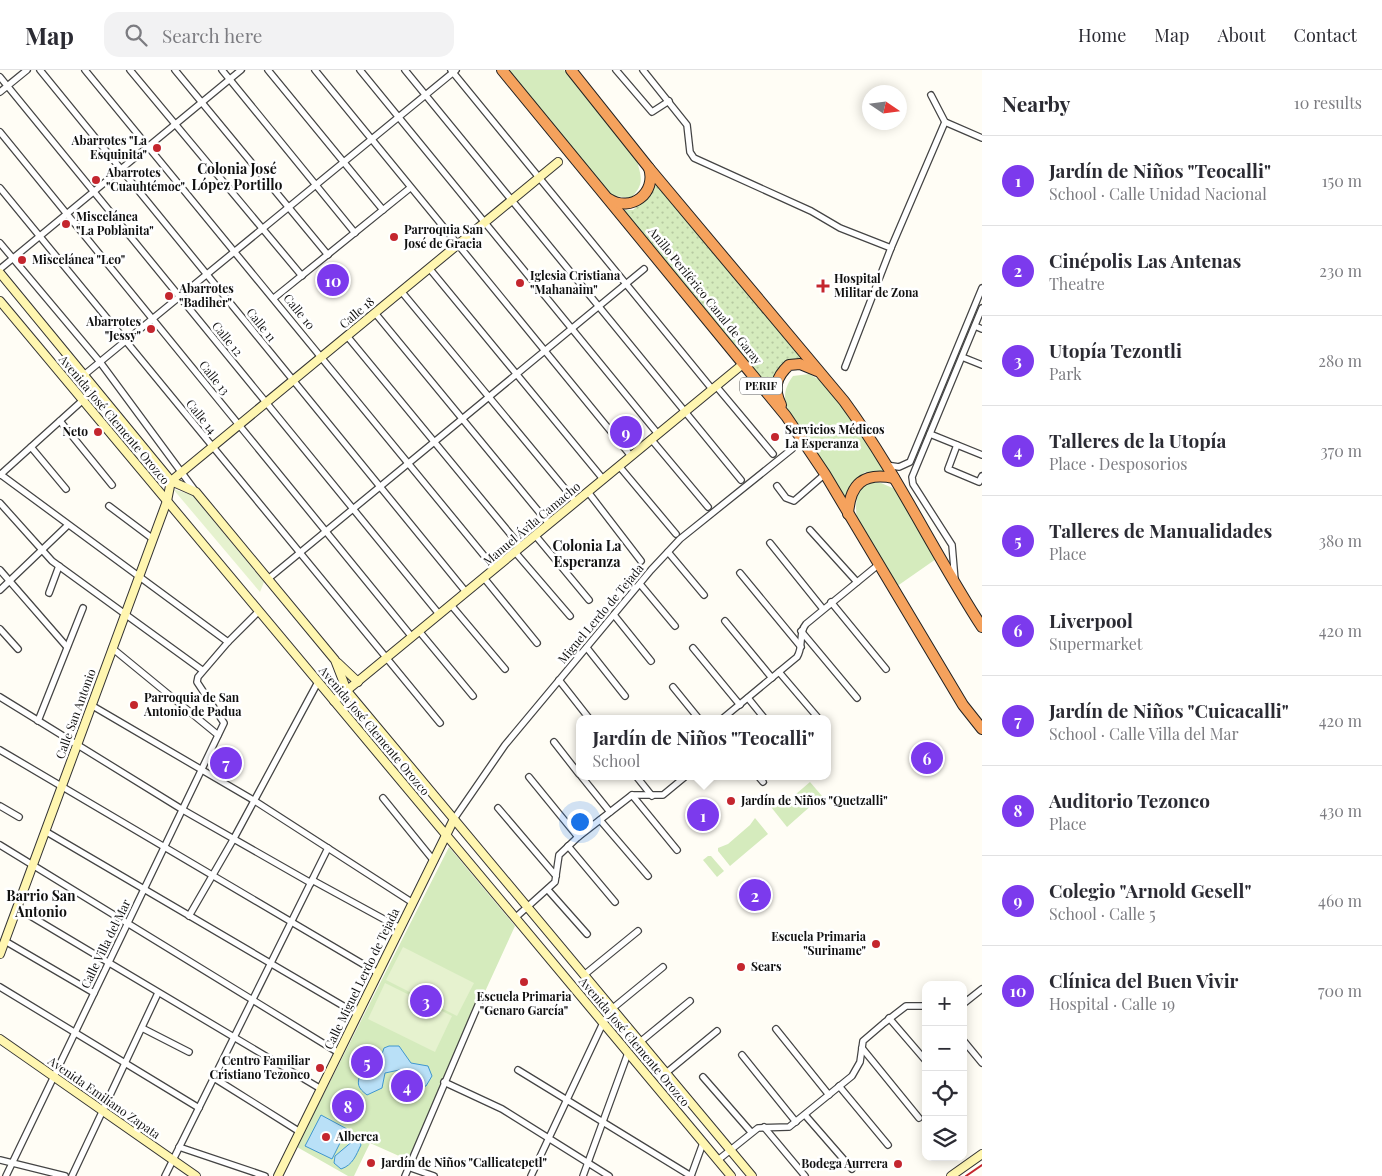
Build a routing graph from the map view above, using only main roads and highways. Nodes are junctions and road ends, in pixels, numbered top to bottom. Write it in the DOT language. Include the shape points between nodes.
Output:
graph roads {
  1 [pos="502,70"];
  2 [pos="571,70"];
  3 [pos="648,168"];
  4 [pos="604,195"];
  5 [pos="825,378"];
  6 [pos="786,416"];
  7 [pos="894,478"];
  8 [pos="848,514"];
  9 [pos="982,627"];
  10 [pos="982,729"];
  1 -- 4 [label="highway, Anillo Periférico Canal de Garay / PERIF"];
  2 -- 3 [label="highway"];
  3 -- 4 [label="highway" via="649,186 638,200 620,204"];
  3 -- 5 [label="highway"];
  4 -- 6 [label="highway, Anillo Periférico Canal de Garay / PERIF"];
  5 -- 6 [label="highway" via="811,367 789,365 776,382 776,396"];
  5 -- 7 [label="highway" via="870,435"];
  6 -- 8 [label="highway, Anillo Periférico Canal de Garay / PERIF"];
  7 -- 8 [label="highway" via="881,475 866,478 855,487"];
  7 -- 9 [label="highway"];
  8 -- 10 [label="highway, Anillo Periférico Canal de Garay / PERIF" via="963,705"];
}
